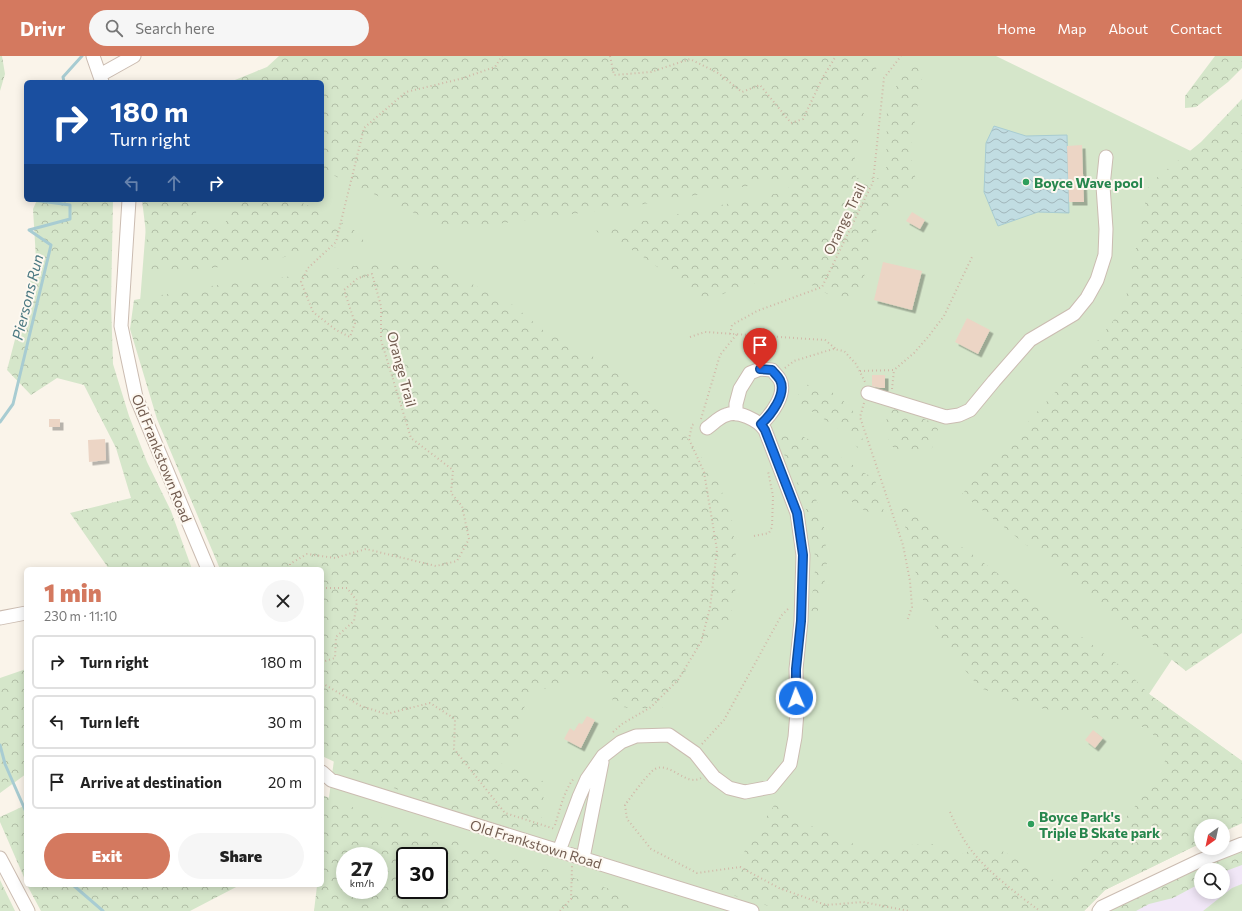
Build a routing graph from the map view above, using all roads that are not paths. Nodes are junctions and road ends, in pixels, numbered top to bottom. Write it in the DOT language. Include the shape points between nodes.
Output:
graph roads {
  1 [pos="93,56"];
  2 [pos="134,56"];
  3 [pos="101,79"];
  4 [pos="1106,157"];
  5 [pos="129,202"];
  6 [pos="868,393"];
  7 [pos="736,414"];
  8 [pos="761,424"];
  9 [pos="708,428"];
  10 [pos="207,567"];
  11 [pos="24,613"];
  12 [pos="0,618"];
  13 [pos="603,756"];
  14 [pos="324,774"];
  15 [pos="1242,844"];
  16 [pos="559,851"];
  17 [pos="578,857"];
  18 [pos="0,858"];
  19 [pos="28,911"];
  20 [pos="752,911"];
  21 [pos="1099,911"];
  1 -- 3 [label="street"];
  2 -- 3 [label="street"];
  4 -- 6 [label="street" via="1103,186 1105,255 1097,280 1074,314 1030,340 970,410 959,415 946,417"];
  5 -- 10 [label="street, Old Frankstown Road" via="121,326 136,397"];
  7 -- 8 [label="street" via="744,415"];
  7 -- 8 [label="street" via="740,389 750,373 760,369 772,370 780,380 782,388 779,399"];
  7 -- 9 [label="street" via="726,414"];
  8 -- 13 [label="street" via="797,513 803,555 801,621 796,669 797,712 790,764 771,787 744,792 729,788 714,777 695,753 669,735 636,736 621,742"];
  11 -- 12 [label="street"];
  13 -- 16 [label="street" via="587,779 560,831"];
  13 -- 17 [label="street"];
  14 -- 16 [label="street, Old Frankstown Road" via="330,780"];
  15 -- 21 [label="street" via="1199,861 1102,907"];
  16 -- 17 [label="street, Old Frankstown Road"];
  17 -- 20 [label="street, Old Frankstown Road"];
  18 -- 19 [label="street"];
}
